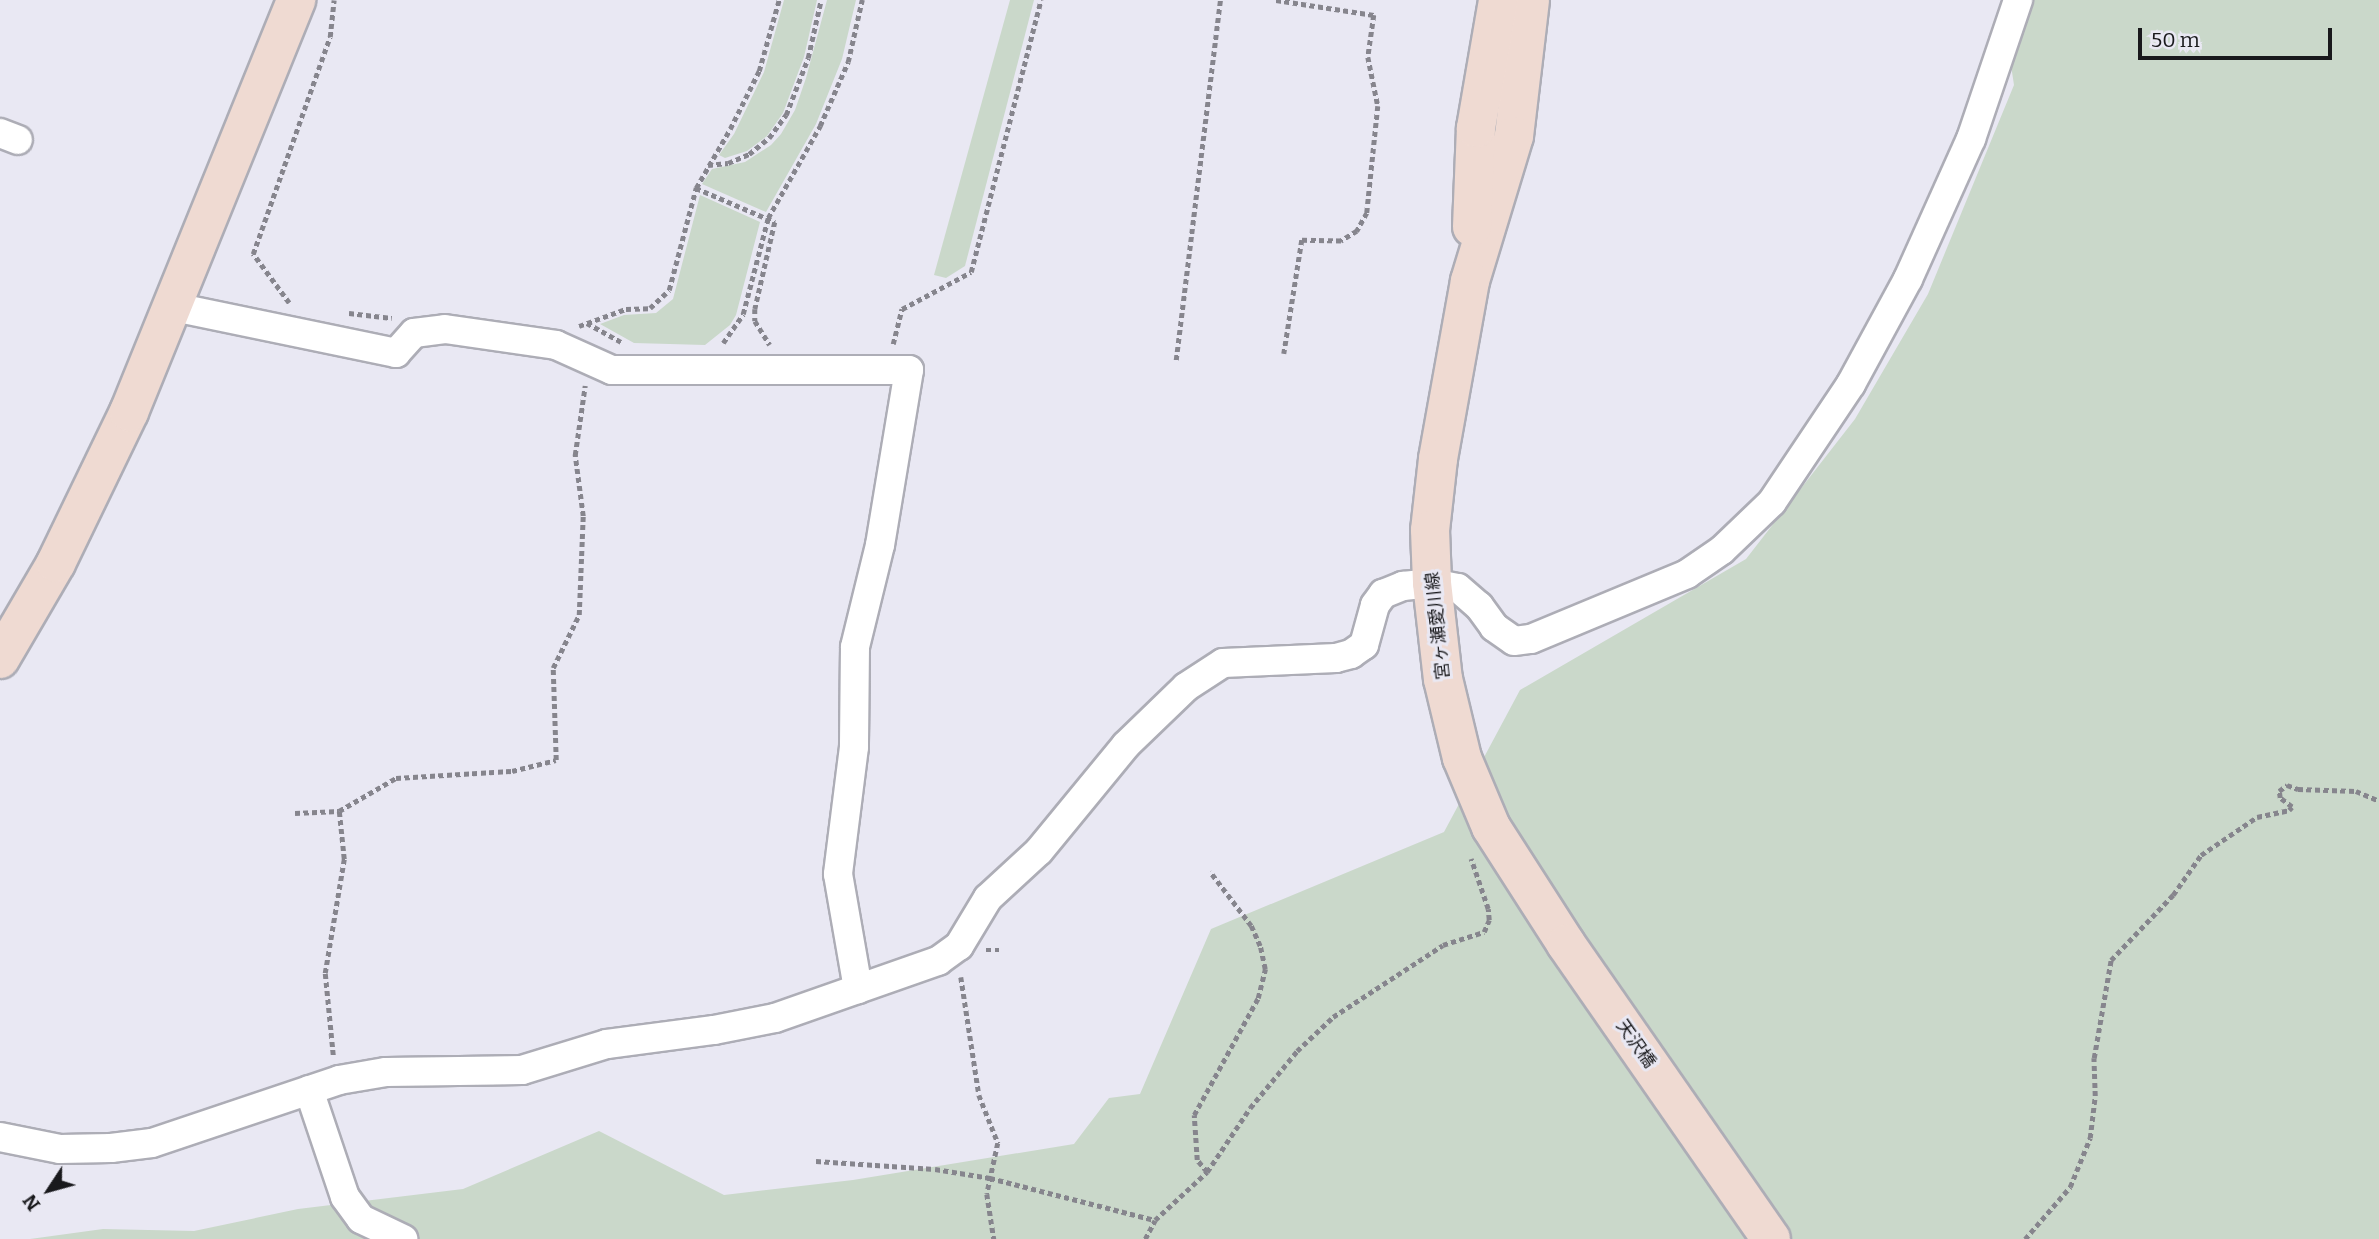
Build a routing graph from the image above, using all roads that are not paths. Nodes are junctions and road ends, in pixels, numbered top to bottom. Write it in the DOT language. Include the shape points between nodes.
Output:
graph roads {
  1 [pos="296,0"];
  2 [pos="1498,0"];
  3 [pos="1530,0"];
  4 [pos="2018,0"];
  5 [pos="1470,281"];
  6 [pos="174,307"];
  7 [pos="1432,583"];
  8 [pos="12,615"];
  9 [pos="0,659"];
  10 [pos="1566,944"];
  11 [pos="858,989"];
  12 [pos="309,1090"];
  13 [pos="0,1137"];
  14 [pos="403,1239"];
  15 [pos="1770,1239"];
  1 -- 6 [label="main road"];
  2 -- 5 [label="main road, 宮ヶ瀬愛川線" via="1476,128"];
  3 -- 5 [label="main road, 宮ヶ瀬愛川線" via="1514,136"];
  4 -- 7 [label="street" via="1971,139 1908,279 1851,384 1772,502 1722,550 1687,574 1531,639 1514,641 1458,589"];
  5 -- 7 [label="main road, 宮ヶ瀬愛川線" via="1438,459 1430,530"];
  6 -- 8 [label="main road" via="91,494"];
  6 -- 11 [label="street" via="396,353 414,333 445,329 556,345 612,370 909,370 880,545 855,647 854,747 838,874"];
  7 -- 10 [label="main road, 宮ヶ瀬愛川線" via="1443,680 1462,758 1491,827"];
  7 -- 11 [label="street" via="1383,594 1375,605 1364,645 1351,654 1223,663 1186,687 1126,745 1039,850 988,898 954,949 938,961"];
  8 -- 9 [label="main road"];
  10 -- 15 [label="main road, 天沢橋"];
  11 -- 12 [label="street" via="775,1018 607,1044 522,1070 386,1072"];
  12 -- 13 [label="street" via="152,1143 60,1149"];
  12 -- 14 [label="street" via="345,1197 361,1219"];
}
